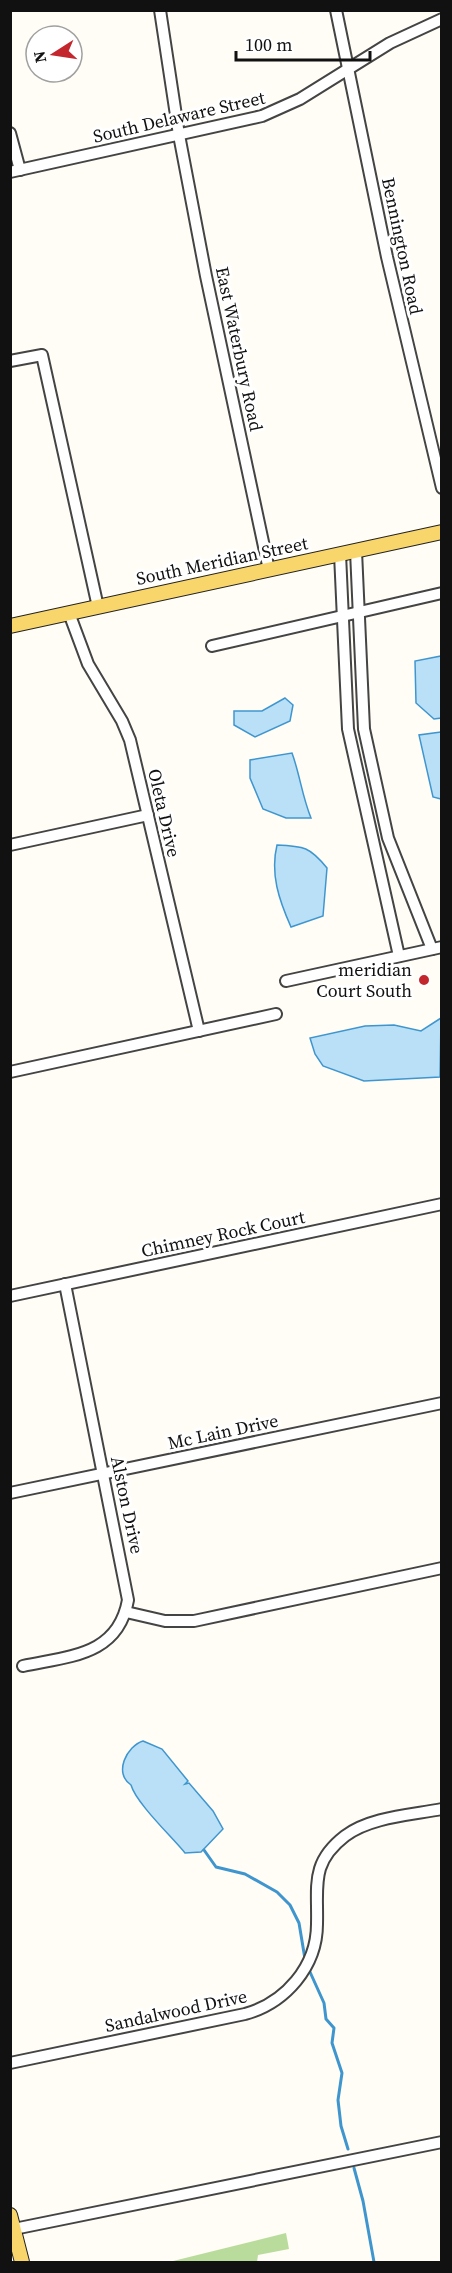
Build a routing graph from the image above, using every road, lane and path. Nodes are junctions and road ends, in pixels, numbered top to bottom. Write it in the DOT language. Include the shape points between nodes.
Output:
graph roads {
  1 [pos="160,10"];
  2 [pos="336,10"];
  3 [pos="441,19"];
  4 [pos="348,69"];
  5 [pos="10,133"];
  6 [pos="179,135"];
  7 [pos="15,171"];
  8 [pos="10,361"];
  9 [pos="441,488"];
  10 [pos="441,532"];
  11 [pos="356,551"];
  12 [pos="340,554"];
  13 [pos="269,570"];
  14 [pos="441,593"];
  15 [pos="98,607"];
  16 [pos="359,612"];
  17 [pos="69,613"];
  18 [pos="342,616"];
  19 [pos="10,626"];
  20 [pos="212,646"];
  21 [pos="148,815"];
  22 [pos="10,845"];
  23 [pos="437,948"];
  24 [pos="399,956"];
  25 [pos="286,981"];
  26 [pos="276,1014"];
  27 [pos="199,1031"];
  28 [pos="10,1072"];
  29 [pos="441,1204"];
  30 [pos="65,1284"];
  31 [pos="10,1296"];
  32 [pos="441,1403"];
  33 [pos="104,1474"];
  34 [pos="10,1493"];
  35 [pos="441,1568"];
  36 [pos="126,1612"];
  37 [pos="23,1666"];
  38 [pos="441,1809"];
  39 [pos="10,2063"];
  40 [pos="441,2142"];
  41 [pos="10,2215"];
  42 [pos="14,2229"];
  43 [pos="22,2262"];
  1 -- 6 [label="street, East Waterbury Road"];
  2 -- 4 [label="street, Bennington Road"];
  3 -- 4 [label="street, South Delaware Street" via="390,43"];
  4 -- 6 [label="street, South Delaware Street" via="270,113"];
  4 -- 9 [label="street, Bennington Road"];
  5 -- 7 [label="street"];
  6 -- 7 [label="street, South Delaware Street"];
  6 -- 13 [label="street, East Waterbury Road"];
  8 -- 15 [label="street" via="42,355"];
  10 -- 11 [label="main road, South Meridian Street"];
  11 -- 12 [label="main road, South Meridian Street"];
  11 -- 16 [label="street"];
  12 -- 13 [label="main road, South Meridian Street"];
  12 -- 18 [label="street"];
  13 -- 15 [label="main road, South Meridian Street"];
  14 -- 16 [label="street"];
  15 -- 17 [label="main road, South Meridian Street"];
  16 -- 18 [label="street"];
  16 -- 23 [label="street" via="364,729 388,838"];
  17 -- 19 [label="main road, South Meridian Street"];
  17 -- 21 [label="street, Oleta Drive" via="88,664 126,729"];
  18 -- 20 [label="street"];
  18 -- 24 [label="street" via="348,729"];
  21 -- 22 [label="street"];
  21 -- 27 [label="street, Oleta Drive"];
  23 -- 24 [label="street"];
  24 -- 25 [label="street"];
  26 -- 27 [label="street"];
  27 -- 28 [label="street"];
  29 -- 30 [label="street, Chimney Rock Court"];
  30 -- 31 [label="street, Chimney Rock Court"];
  30 -- 33 [label="street, Alston Drive"];
  32 -- 33 [label="street, Mc Lain Drive"];
  33 -- 34 [label="street, Mc Lain Drive"];
  33 -- 36 [label="street, Alston Drive" via="128,1588"];
  35 -- 36 [label="street" via="190,1621 165,1621"];
  36 -- 37 [label="street" via="116,1630 97,1647"];
  38 -- 39 [label="street, Sandalwood Drive" via="363,1826 332,1849 317,1879 318,1924 311,1956 294,1984 268,2005 245,2014"];
  40 -- 42 [label="street"];
  41 -- 42 [label="main road"];
  42 -- 43 [label="main road"];
}
